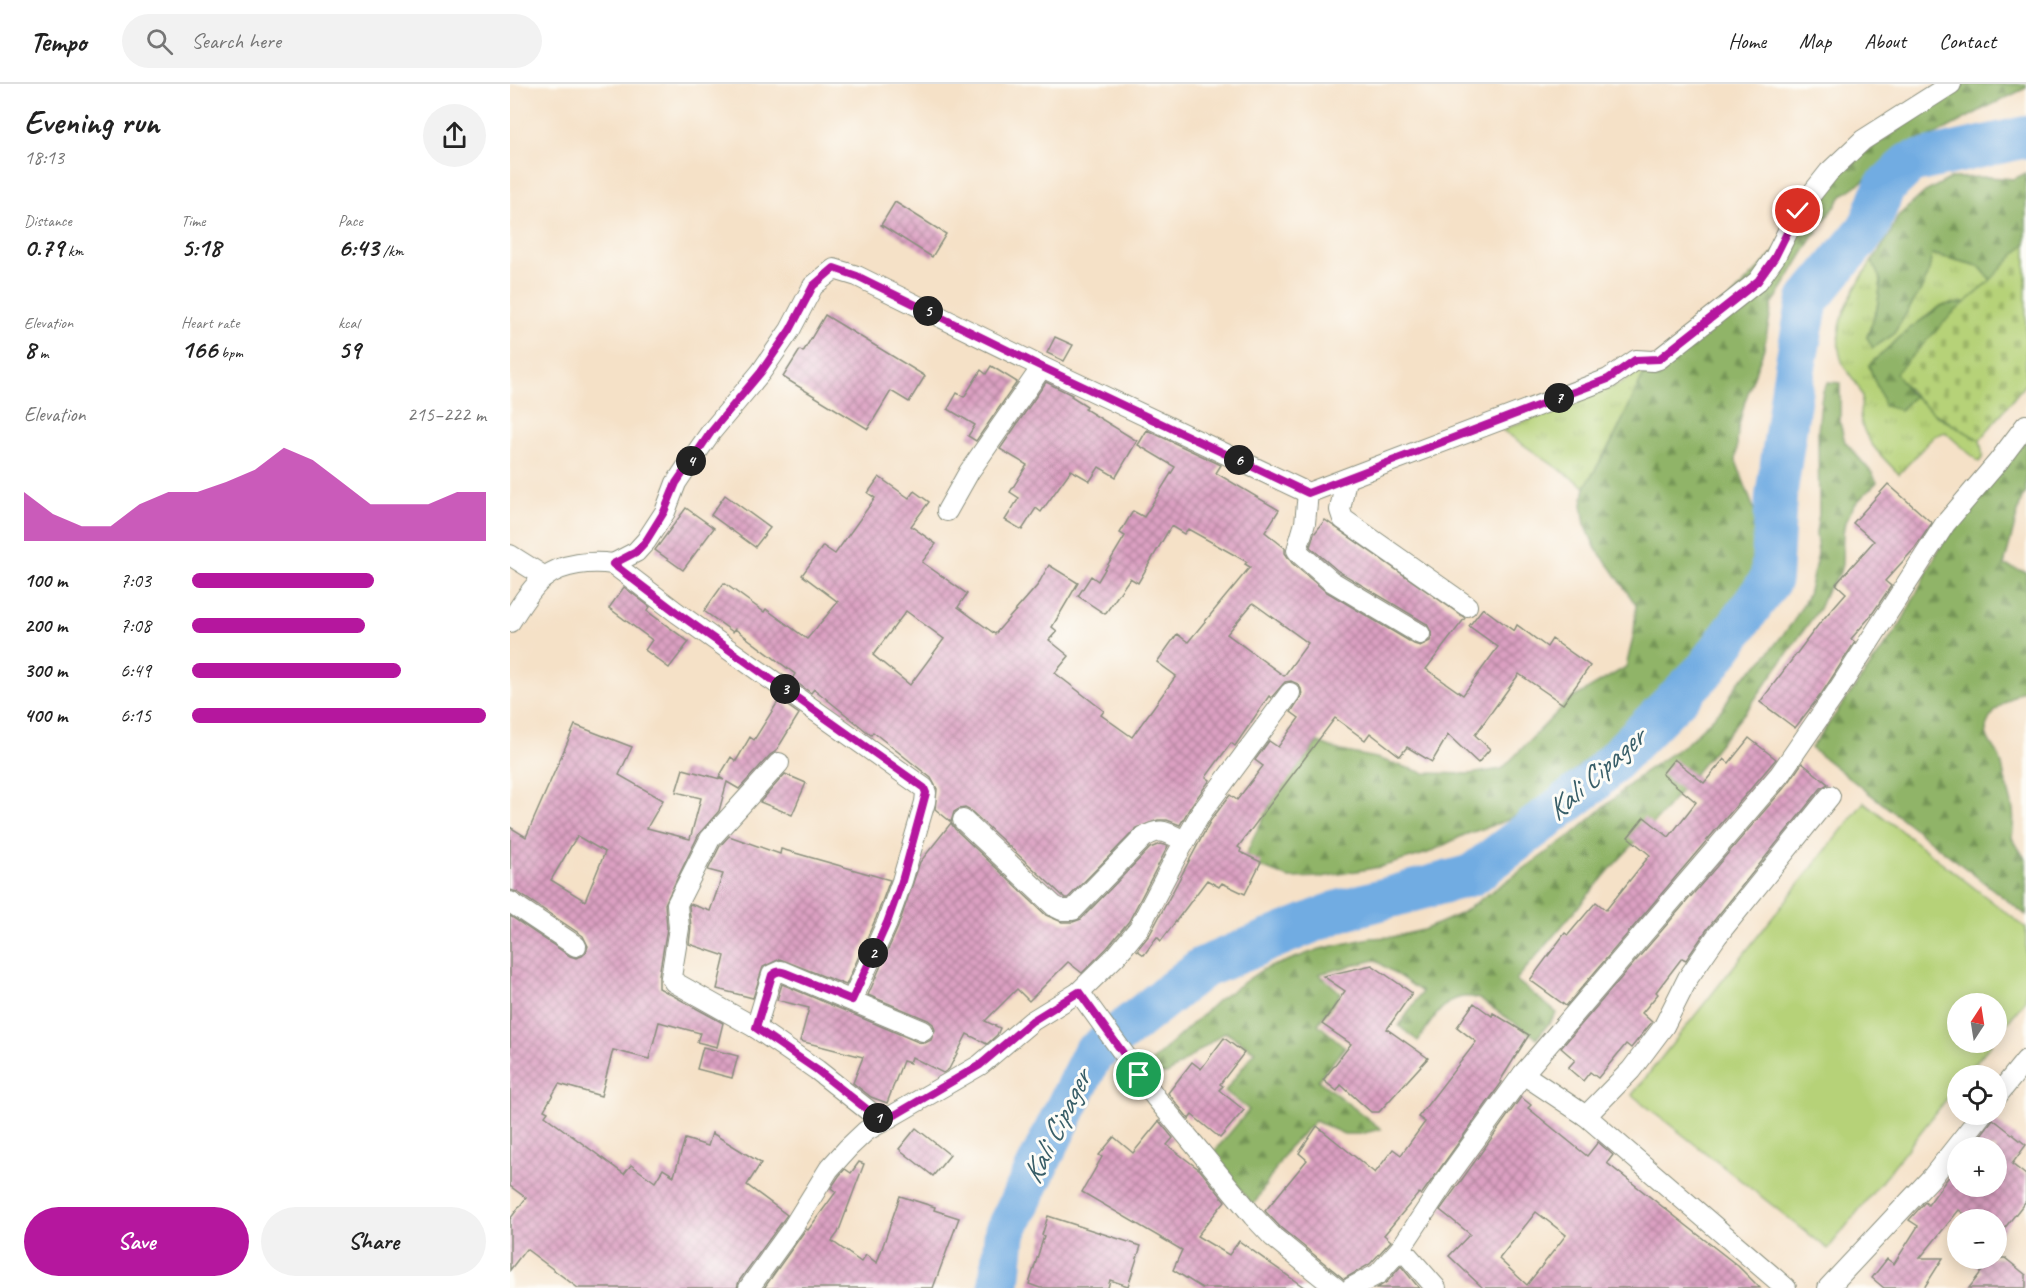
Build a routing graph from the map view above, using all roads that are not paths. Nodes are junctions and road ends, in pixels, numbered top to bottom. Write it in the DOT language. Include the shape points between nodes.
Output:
graph roads {
  1 [pos="1951,84"];
  2 [pos="1042,367"];
  3 [pos="2026,425"];
  4 [pos="1346,479"];
  5 [pos="1308,493"];
  6 [pos="947,511"];
  7 [pos="510,555"];
  8 [pos="613,564"];
  9 [pos="545,577"];
  10 [pos="1467,606"];
  11 [pos="510,622"];
  12 [pos="1420,634"];
  13 [pos="1290,693"];
  14 [pos="779,764"];
  15 [pos="1830,796"];
  16 [pos="963,820"];
  17 [pos="1185,841"];
  18 [pos="510,902"];
  19 [pos="576,946"];
  20 [pos="1079,992"];
  21 [pos="852,1000"];
  22 [pos="756,1028"];
  23 [pos="923,1030"];
  24 [pos="2026,1060"];
  25 [pos="1523,1074"];
  26 [pos="2007,1083"];
  27 [pos="1586,1116"];
  28 [pos="883,1122"];
  29 [pos="1973,1125"];
  30 [pos="1401,1248"];
  31 [pos="750,1288"];
  32 [pos="1336,1288"];
  33 [pos="1352,1288"];
  34 [pos="1436,1288"];
  35 [pos="1786,1288"];
  36 [pos="1828,1288"];
  1 -- 4 [label="street" via="1863,140 1829,172 1798,211 1758,281 1659,359 1644,361 1608,379"];
  2 -- 5 [label="street"];
  2 -- 6 [label="street" via="969,472"];
  2 -- 8 [label="street" via="834,268 813,286 790,330 761,372 695,455 646,541 636,552"];
  3 -- 25 [label="street" via="1945,524 1780,774"];
  4 -- 5 [label="street"];
  4 -- 10 [label="street" via="1340,510 1343,519"];
  5 -- 12 [label="street" via="1297,550 1300,554 1331,581"];
  7 -- 9 [label="street"];
  8 -- 9 [label="street" via="568,566"];
  8 -- 21 [label="street" via="924,788 925,802 902,881"];
  9 -- 11 [label="street"];
  13 -- 17 [label="street"];
  14 -- 22 [label="street" via="703,849 677,904 678,940 671,969 674,982"];
  15 -- 27 [label="street" via="1717,936 1688,978 1664,1026 1631,1070"];
  16 -- 17 [label="street" via="1054,906 1068,912 1153,831 1164,831"];
  17 -- 20 [label="street" via="1140,928"];
  18 -- 19 [label="street"];
  20 -- 28 [label="street" via="1032,1021 980,1065"];
  20 -- 32 [label="street" via="1139,1075 1253,1216"];
  21 -- 22 [label="street" via="776,972"];
  21 -- 23 [label="street"];
  22 -- 28 [label="street"];
  24 -- 26 [label="street"];
  25 -- 27 [label="street"];
  25 -- 30 [label="street"];
  27 -- 35 [label="street"];
  28 -- 31 [label="street" via="866,1131 829,1169"];
  29 -- 36 [label="street" via="1933,1176"];
  30 -- 33 [label="street" via="1378,1274"];
  30 -- 34 [label="street"];
}
